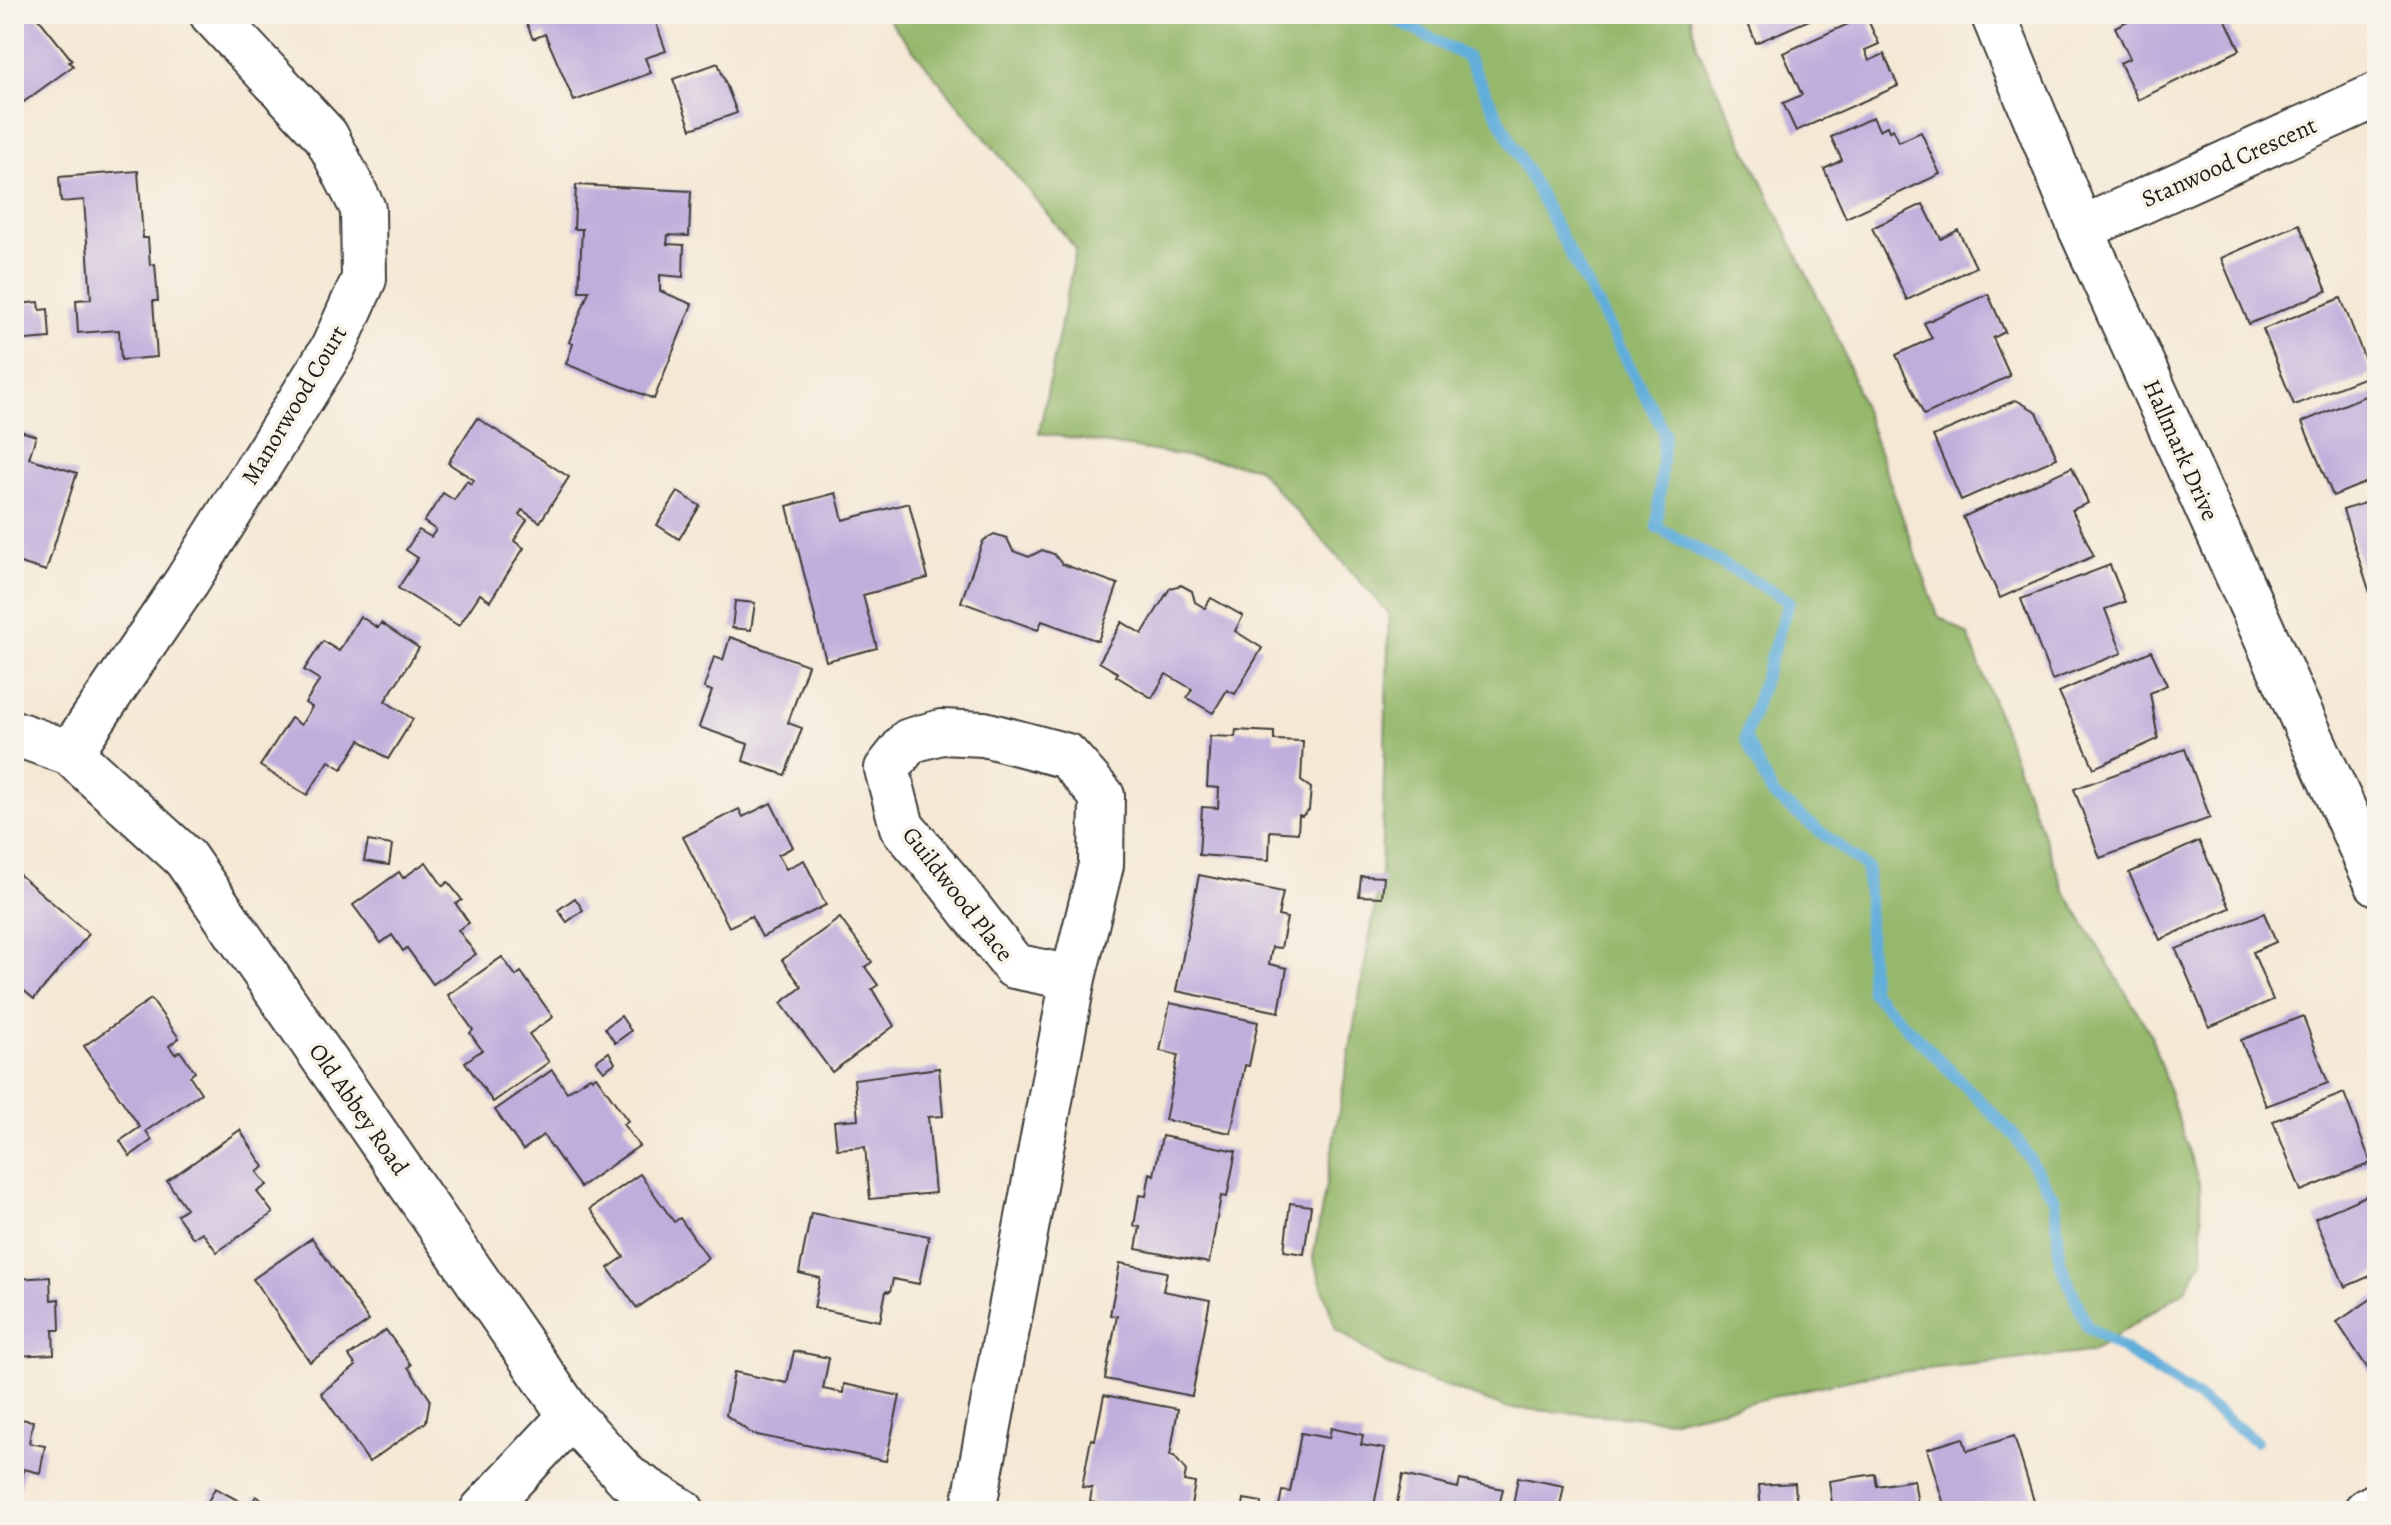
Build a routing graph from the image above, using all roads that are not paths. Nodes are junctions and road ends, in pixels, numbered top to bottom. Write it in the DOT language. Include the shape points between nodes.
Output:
graph roads {
  1 [pos="212,14"];
  2 [pos="1993,14"];
  3 [pos="2377,95"];
  4 [pos="2081,229"];
  5 [pos="14,733"];
  6 [pos="70,753"];
  7 [pos="2377,883"];
  8 [pos="1073,978"];
  9 [pos="571,1416"];
  10 [pos="2377,1505"];
  11 [pos="482,1511"];
  12 [pos="682,1511"];
  13 [pos="973,1511"];
  14 [pos="2366,1511"];
  1 -- 6 [label="street, Manorwood Court" via="326,136 363,209 364,279 333,348 187,581"];
  2 -- 4 [label="street, Hallmark Drive"];
  3 -- 4 [label="street, Stanwood Crescent"];
  4 -- 7 [label="street, Hallmark Drive"];
  5 -- 6 [label="street, Old Abbey Road"];
  6 -- 9 [label="street, Old Abbey Road" via="185,858"];
  8 -- 8 [label="street, Guildwood Place" via="1101,865 1102,796 1067,756 1031,745 984,734 941,732 909,741 887,769 902,827 1014,966"];
  8 -- 13 [label="street, Guildwood Place"];
  9 -- 11 [label="street"];
  9 -- 12 [label="street, Old Abbey Road" via="628,1478"];
  10 -- 14 [label="street"];
}
